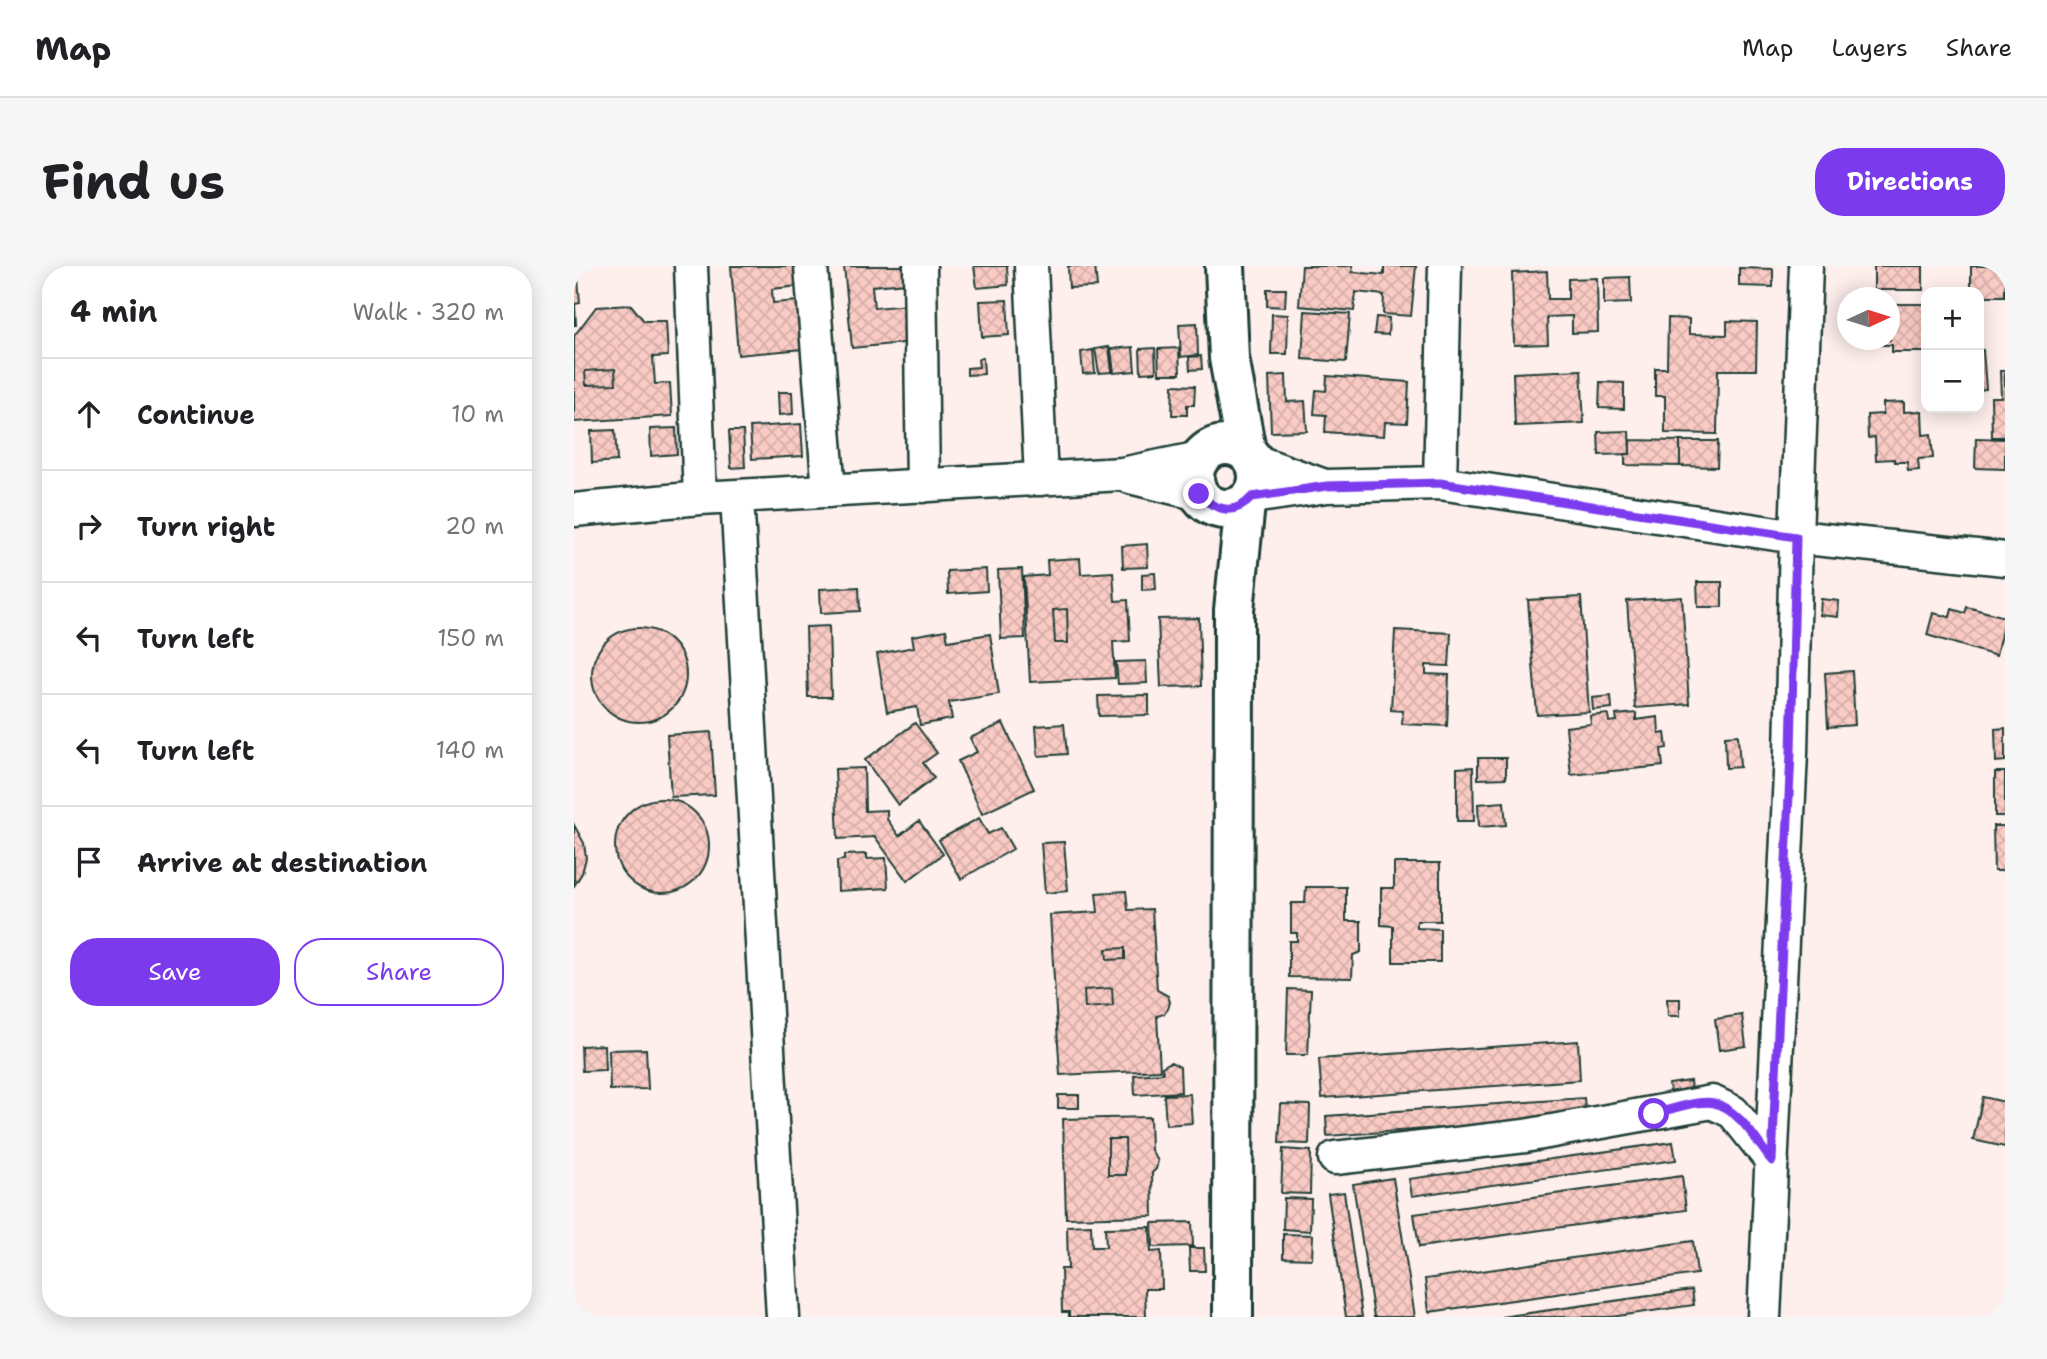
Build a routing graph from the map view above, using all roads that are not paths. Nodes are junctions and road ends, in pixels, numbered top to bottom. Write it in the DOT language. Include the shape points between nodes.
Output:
graph roads {
  1 [pos="691,266"];
  2 [pos="811,266"];
  3 [pos="920,266"];
  4 [pos="1031,266"];
  5 [pos="1225,266"];
  6 [pos="1446,266"];
  7 [pos="1806,266"];
  8 [pos="1227,478"];
  9 [pos="1041,479"];
  10 [pos="1440,483"];
  11 [pos="923,486"];
  12 [pos="829,491"];
  13 [pos="737,496"];
  14 [pos="700,498"];
  15 [pos="574,510"];
  16 [pos="1796,537"];
  17 [pos="2005,559"];
  18 [pos="1335,1158"];
  19 [pos="1772,1161"];
  20 [pos="783,1317"];
  21 [pos="1233,1317"];
  22 [pos="1764,1317"];
  1 -- 14 [label="street"];
  2 -- 12 [label="street"];
  3 -- 11 [label="street"];
  4 -- 9 [label="street"];
  5 -- 8 [label="street"];
  6 -- 10 [label="street"];
  7 -- 16 [label="street"];
  8 -- 9 [label="street" via="1122,474"];
  8 -- 10 [label="street" via="1327,486"];
  8 -- 21 [label="street" via="1234,610"];
  9 -- 11 [label="street"];
  10 -- 16 [label="street"];
  11 -- 12 [label="street"];
  12 -- 13 [label="street"];
  13 -- 14 [label="street"];
  13 -- 20 [label="street"];
  14 -- 15 [label="street"];
  16 -- 17 [label="street"];
  16 -- 19 [label="street"];
  18 -- 19 [label="street" via="1525,1136 1712,1102 1733,1112"];
  19 -- 22 [label="street"];
}
